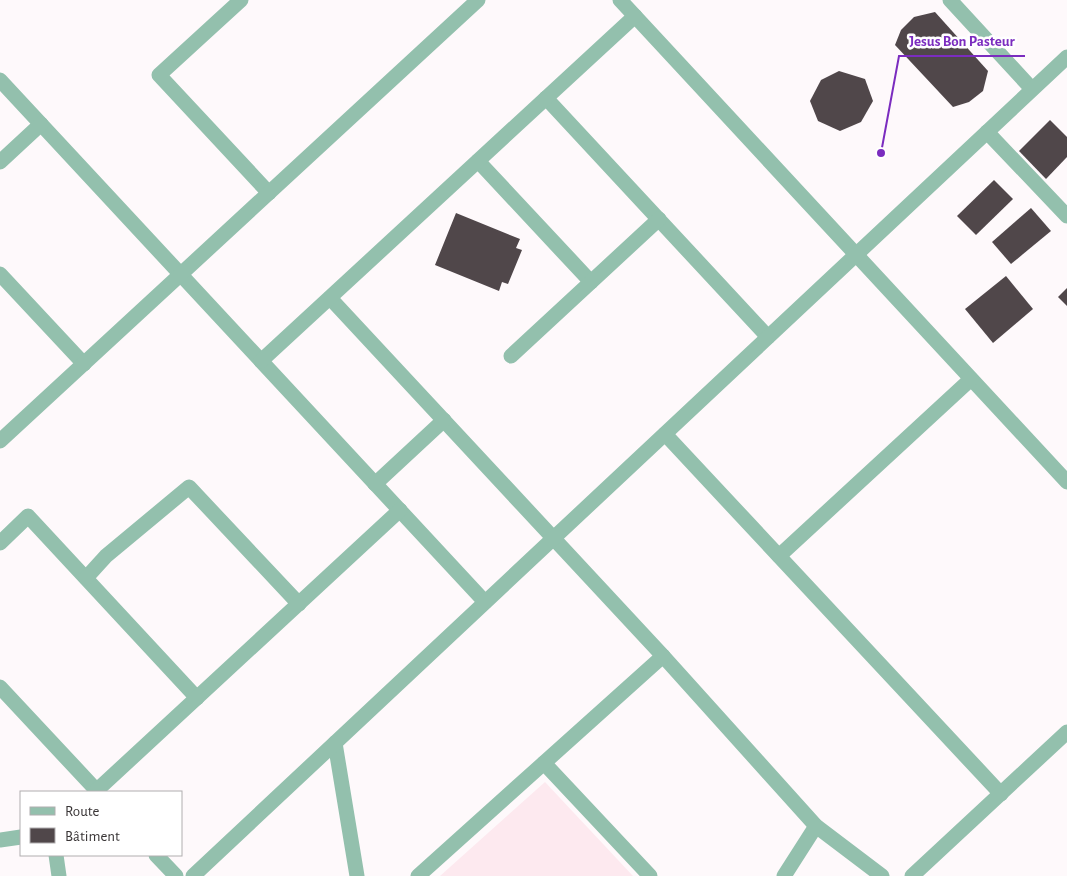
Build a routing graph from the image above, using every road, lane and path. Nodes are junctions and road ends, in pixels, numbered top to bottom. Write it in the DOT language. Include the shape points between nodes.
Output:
graph roads {
  1 [pos="241,0"];
  2 [pos="478,0"];
  3 [pos="620,0"];
  4 [pos="950,0"];
  5 [pos="635,16"];
  6 [pos="1067,57"];
  7 [pos="0,80"];
  8 [pos="1032,90"];
  9 [pos="546,98"];
  10 [pos="41,124"];
  11 [pos="987,132"];
  12 [pos="478,161"];
  13 [pos="0,162"];
  14 [pos="269,193"];
  15 [pos="1067,216"];
  16 [pos="659,219"];
  17 [pos="856,255"];
  18 [pos="181,274"];
  19 [pos="1,276"];
  20 [pos="591,282"];
  21 [pos="330,298"];
  22 [pos="768,337"];
  23 [pos="511,356"];
  24 [pos="261,361"];
  25 [pos="84,364"];
  26 [pos="971,379"];
  27 [pos="444,420"];
  28 [pos="665,434"];
  29 [pos="0,442"];
  30 [pos="1067,482"];
  31 [pos="375,484"];
  32 [pos="400,510"];
  33 [pos="554,538"];
  34 [pos="0,542"];
  35 [pos="779,556"];
  36 [pos="86,578"];
  37 [pos="485,602"];
  38 [pos="298,604"];
  39 [pos="663,656"];
  40 [pos="0,687"];
  41 [pos="197,698"];
  42 [pos="1067,732"];
  43 [pos="335,743"];
  44 [pos="544,762"];
  45 [pos="96,791"];
  46 [pos="98,791"];
  47 [pos="1001,794"];
  48 [pos="816,826"];
  49 [pos="20,837"];
  50 [pos="0,840"];
  51 [pos="56,856"];
  52 [pos="157,856"];
  53 [pos="59,876"];
  54 [pos="176,876"];
  55 [pos="193,876"];
  56 [pos="357,876"];
  57 [pos="418,876"];
  58 [pos="650,876"];
  59 [pos="784,876"];
  60 [pos="882,876"];
  61 [pos="912,876"];
  1 -- 14 [label="street" via="159,75"];
  2 -- 14 [label="street"];
  3 -- 5 [label="street"];
  4 -- 8 [label="street"];
  5 -- 9 [label="street"];
  5 -- 17 [label="street"];
  6 -- 8 [label="street"];
  7 -- 10 [label="street"];
  8 -- 11 [label="street"];
  9 -- 12 [label="street"];
  9 -- 16 [label="street"];
  10 -- 13 [label="street"];
  10 -- 18 [label="street"];
  11 -- 15 [label="street"];
  11 -- 17 [label="street"];
  12 -- 20 [label="street"];
  12 -- 21 [label="street"];
  14 -- 18 [label="street"];
  16 -- 20 [label="street"];
  16 -- 22 [label="street"];
  17 -- 22 [label="street"];
  17 -- 26 [label="street"];
  18 -- 24 [label="street"];
  18 -- 25 [label="street"];
  19 -- 25 [label="street"];
  20 -- 23 [label="street"];
  21 -- 24 [label="street"];
  21 -- 27 [label="street"];
  22 -- 28 [label="street"];
  24 -- 31 [label="street"];
  25 -- 29 [label="street"];
  26 -- 30 [label="street"];
  26 -- 35 [label="street"];
  27 -- 31 [label="street"];
  27 -- 33 [label="street"];
  28 -- 33 [label="street"];
  28 -- 35 [label="street"];
  31 -- 32 [label="street"];
  32 -- 37 [label="street"];
  32 -- 38 [label="street"];
  33 -- 37 [label="street"];
  33 -- 39 [label="street"];
  34 -- 36 [label="street" via="28,516"];
  35 -- 47 [label="street"];
  36 -- 38 [label="street" via="106,556 189,487"];
  36 -- 41 [label="street"];
  37 -- 43 [label="street"];
  38 -- 41 [label="street"];
  39 -- 44 [label="street"];
  39 -- 48 [label="street"];
  40 -- 45 [label="street"];
  41 -- 46 [label="street"];
  42 -- 47 [label="street"];
  43 -- 55 [label="street"];
  43 -- 56 [label="street"];
  44 -- 57 [label="street"];
  44 -- 58 [label="street"];
  47 -- 61 [label="street"];
  48 -- 59 [label="street"];
  48 -- 60 [label="street"];
  49 -- 50 [label="street"];
  51 -- 53 [label="street"];
  52 -- 54 [label="street"];
}
